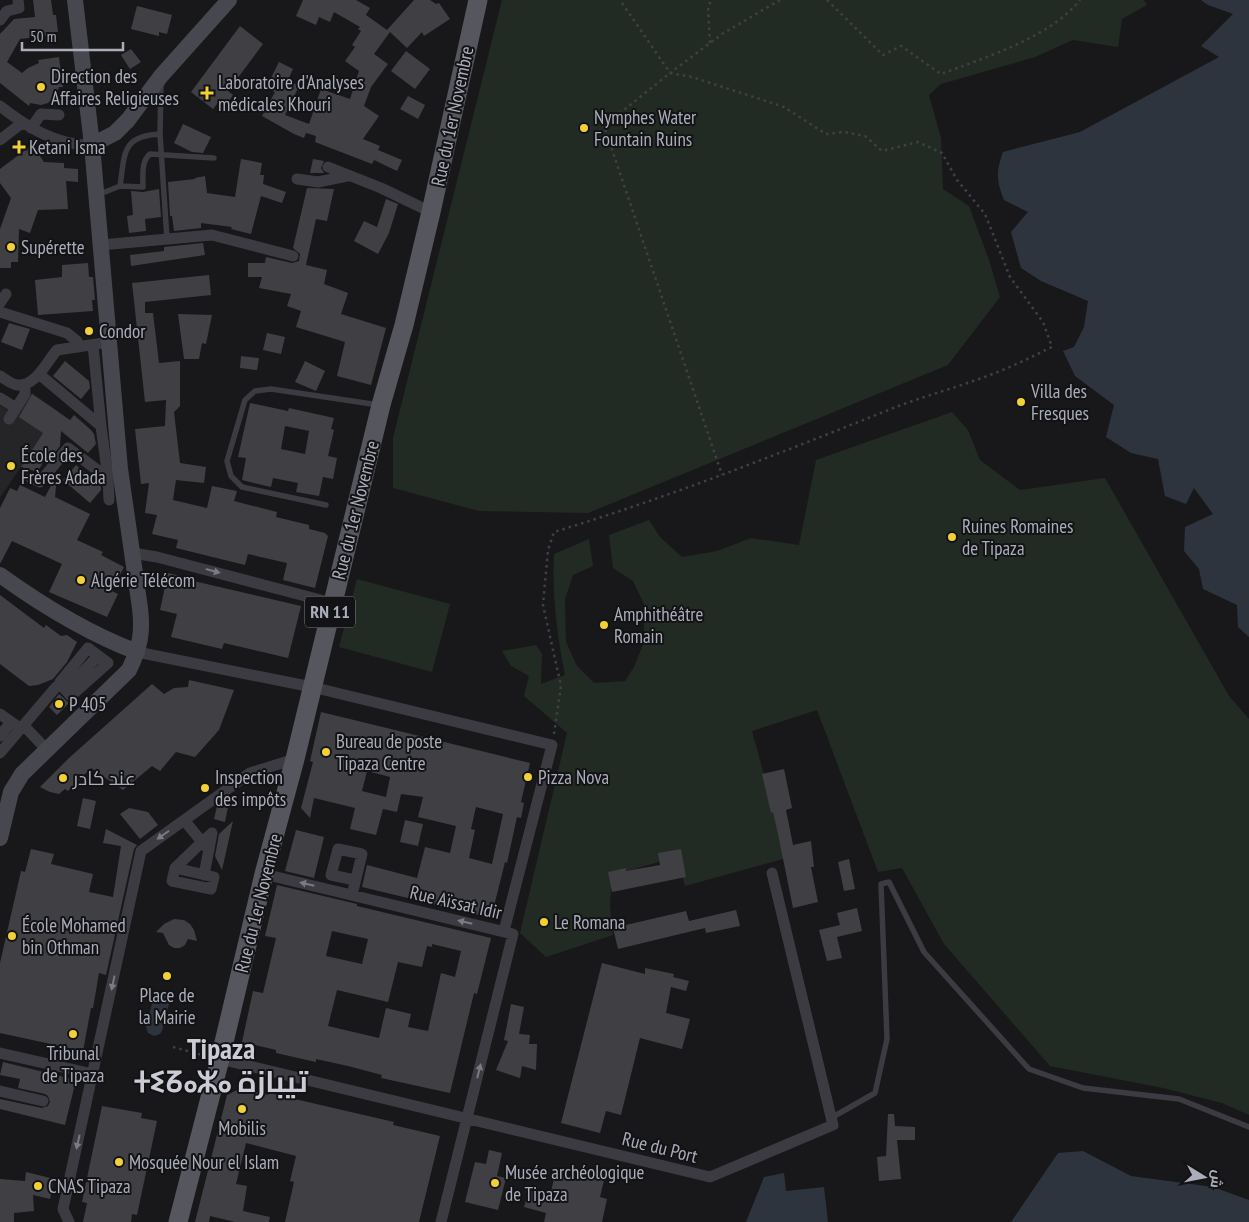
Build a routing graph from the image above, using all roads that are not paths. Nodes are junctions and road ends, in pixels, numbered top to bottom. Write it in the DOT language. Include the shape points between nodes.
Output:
graph roads {
  1 [pos="18,0"];
  2 [pos="74,0"];
  3 [pos="229,0"];
  4 [pos="478,0"];
  5 [pos="0,20"];
  6 [pos="161,76"];
  7 [pos="0,106"];
  8 [pos="59,115"];
  9 [pos="26,126"];
  10 [pos="160,134"];
  11 [pos="0,140"];
  12 [pos="92,145"];
  13 [pos="161,155"];
  14 [pos="214,158"];
  15 [pos="328,168"];
  16 [pos="347,176"];
  17 [pos="297,179"];
  18 [pos="120,186"];
  19 [pos="96,192"];
  20 [pos="431,212"];
  21 [pos="167,239"];
  22 [pos="101,245"];
  23 [pos="293,256"];
  24 [pos="0,312"];
  25 [pos="110,342"];
  26 [pos="93,345"];
  27 [pos="79,347"];
  28 [pos="39,374"];
  29 [pos="0,376"];
  30 [pos="25,384"];
  31 [pos="0,398"];
  32 [pos="381,405"];
  33 [pos="16,408"];
  34 [pos="9,419"];
  35 [pos="101,426"];
  36 [pos="31,478"];
  37 [pos="108,478"];
  38 [pos="108,500"];
  39 [pos="326,505"];
  40 [pos="132,553"];
  41 [pos="0,575"];
  42 [pos="332,603"];
  43 [pos="137,652"];
  44 [pos="98,656"];
  45 [pos="312,687"];
  46 [pos="7,719"];
  47 [pos="0,736"];
  48 [pos="46,749"];
  49 [pos="0,753"];
  50 [pos="295,759"];
  51 [pos="184,820"];
  52 [pos="0,838"];
  53 [pos="206,846"];
  54 [pos="175,868"];
  55 [pos="772,873"];
  56 [pos="204,874"];
  57 [pos="264,874"];
  58 [pos="355,880"];
  59 [pos="352,895"];
  60 [pos="504,931"];
  61 [pos="0,1052"];
  62 [pos="220,1059"];
  63 [pos="93,1074"];
  64 [pos="0,1091"];
  65 [pos="43,1101"];
  66 [pos="468,1118"];
  67 [pos="831,1118"];
  68 [pos="1249,1127"];
  69 [pos="69,1222"];
  70 [pos="178,1222"];
  71 [pos="441,1222"];
  1 -- 5 [label="street" via="19,8 7,11"];
  2 -- 12 [label="main road"];
  3 -- 6 [label="main road"];
  4 -- 20 [label="main road, Rue du 1er Novembre / RN 11"];
  6 -- 10 [label="lane"];
  6 -- 12 [label="main road" via="128,120 115,133"];
  7 -- 9 [label="street"];
  8 -- 9 [label="street" via="41,114"];
  9 -- 11 [label="street"];
  9 -- 12 [label="street" via="57,140"];
  10 -- 13 [label="lane"];
  10 -- 18 [label="lane" via="144,135 132,141 125,155"];
  12 -- 19 [label="main road"];
  13 -- 14 [label="lane"];
  13 -- 18 [label="lane" via="154,153 146,157 143,187"];
  13 -- 21 [label="lane"];
  15 -- 16 [label="street"];
  16 -- 17 [label="street" via="318,182"];
  16 -- 20 [label="street"];
  18 -- 19 [label="lane"];
  19 -- 22 [label="main road"];
  20 -- 32 [label="main road, Rue du 1er Novembre / RN 11"];
  21 -- 22 [label="street"];
  21 -- 23 [label="street" via="212,235"];
  22 -- 25 [label="main road"];
  24 -- 27 [label="street" via="67,333"];
  25 -- 26 [label="street"];
  25 -- 40 [label="main road" via="120,469"];
  26 -- 27 [label="street"];
  26 -- 35 [label="street"];
  27 -- 28 [label="street" via="58,350"];
  28 -- 30 [label="street"];
  28 -- 35 [label="street"];
  29 -- 30 [label="street" via="15,384"];
  30 -- 33 [label="street" via="25,394"];
  31 -- 33 [label="street"];
  32 -- 39 [label="lane" via="271,389 255,391 244,400 227,462 231,476 242,487"];
  32 -- 42 [label="main road, Rue du 1er Novembre / RN 11"];
  33 -- 34 [label="street"];
  35 -- 37 [label="street"];
  36 -- 37 [label="street" via="40,482 68,448"];
  37 -- 38 [label="street"];
  40 -- 42 [label="street, one-way"];
  40 -- 43 [label="main road" via="142,630"];
  41 -- 43 [label="main road" via="75,624"];
  42 -- 45 [label="main road, Rue du 1er Novembre / RN 11"];
  43 -- 45 [label="street"];
  43 -- 48 [label="main road" via="129,670"];
  44 -- 46 [label="street" via="72,684 56,687"];
  45 -- 50 [label="main road, Rue du 1er Novembre / RN 11"];
  45 -- 60 [label="street" via="552,745"];
  46 -- 47 [label="street"];
  46 -- 48 [label="street" via="27,729"];
  46 -- 49 [label="street"];
  48 -- 52 [label="main road" via="22,774 11,792"];
  50 -- 51 [label="street" via="250,773"];
  50 -- 57 [label="main road, Rue du 1er Novembre / RN 11"];
  51 -- 53 [label="street"];
  51 -- 63 [label="street, one-way" via="141,851"];
  53 -- 54 [label="street"];
  53 -- 56 [label="street"];
  54 -- 56 [label="street"];
  54 -- 56 [label="street" via="172,881 211,890 214,877"];
  55 -- 67 [label="street"];
  59 -- 57 [label="street, Rue Aïssat Idir, one-way"];
  57 -- 62 [label="main road, Rue du 1er Novembre / RN 11"];
  58 -- 59 [label="street"];
  60 -- 59 [label="street, Rue Aïssat Idir, one-way"];
  66 -- 60 [label="street, Rue Aïssat Idir, one-way" via="513,934"];
  61 -- 63 [label="street"];
  62 -- 66 [label="street, Rue du Port"];
  62 -- 70 [label="main road, Rue du 1er Novembre / RN 11"];
  63 -- 69 [label="street, one-way" via="63,1209"];
  64 -- 65 [label="street"];
  66 -- 67 [label="street, Rue du Port" via="710,1177 833,1125"];
  66 -- 71 [label="street"];
  67 -- 68 [label="lane" via="875,1093 887,1039 881,884 889,882 924,952 1029,1069 1083,1088 1179,1099"];
}
